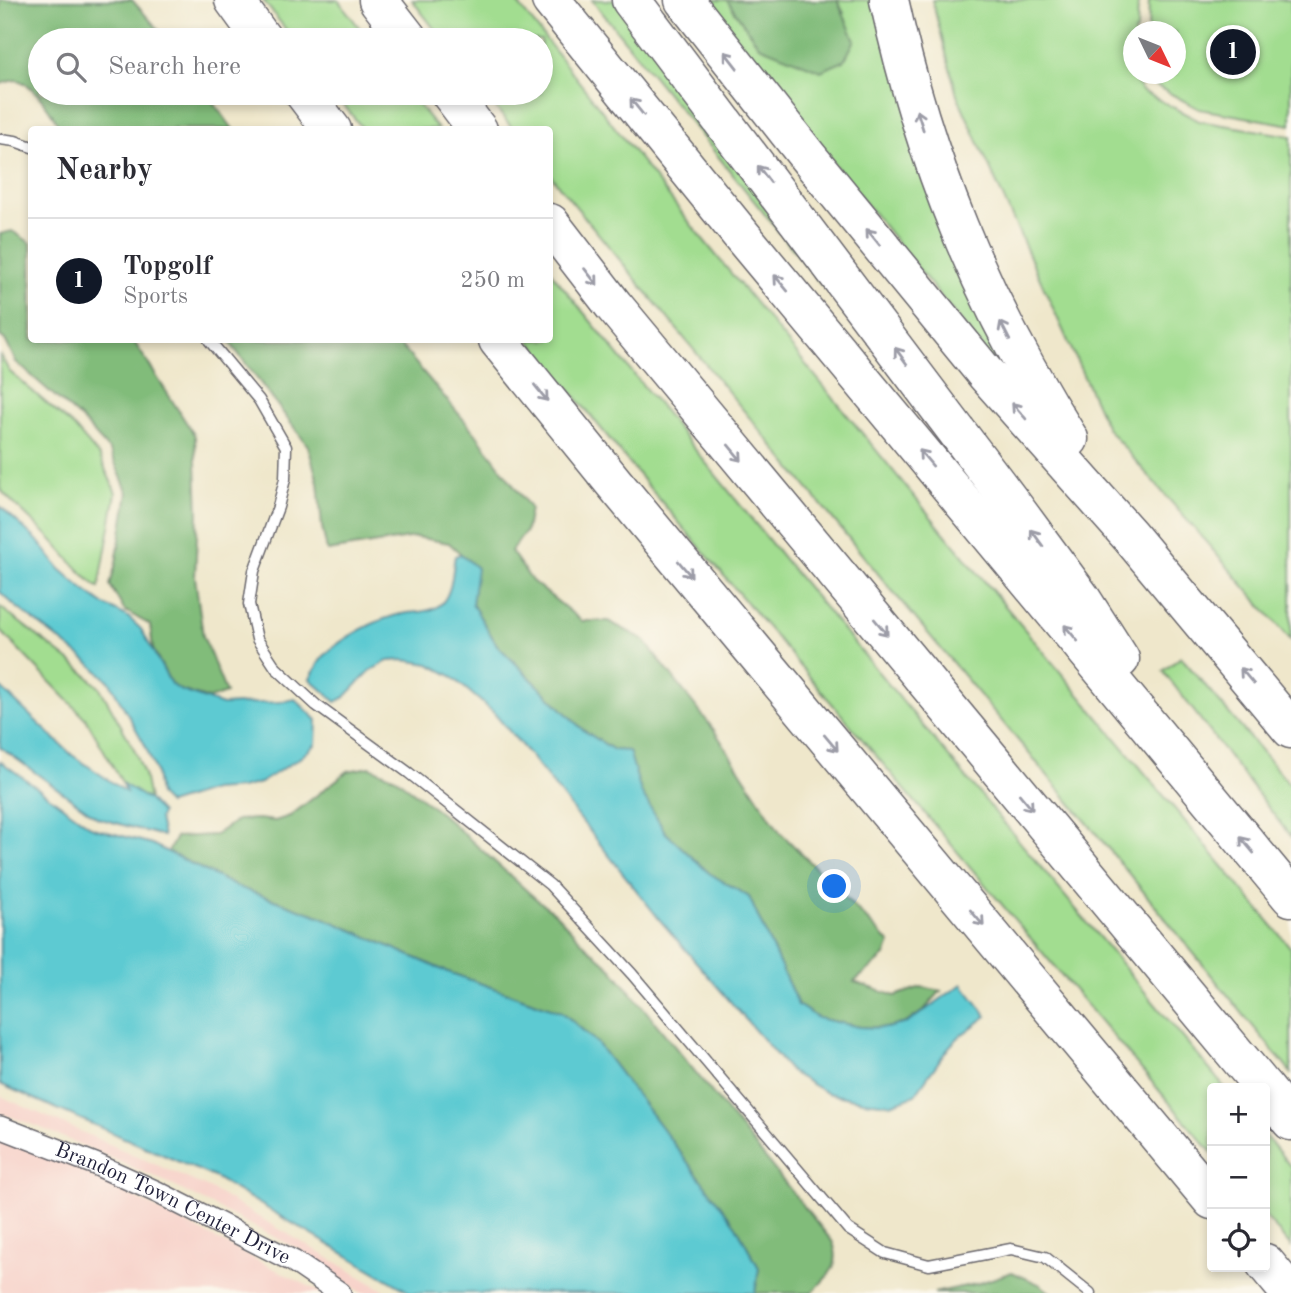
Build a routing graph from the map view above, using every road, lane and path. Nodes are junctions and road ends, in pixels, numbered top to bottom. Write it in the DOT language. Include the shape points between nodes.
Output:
graph roads {
  1 [pos="234,0"];
  2 [pos="378,0"];
  3 [pos="551,0"];
  4 [pos="631,0"];
  5 [pos="684,0"];
  6 [pos="889,0"];
  7 [pos="254,28"];
  8 [pos="400,28"];
  9 [pos="313,105"];
  10 [pos="459,105"];
  11 [pos="329,126"];
  12 [pos="475,126"];
  13 [pos="0,139"];
  14 [pos="28,146"];
  15 [pos="553,227"];
  16 [pos="212,343"];
  17 [pos="500,343"];
  18 [pos="1129,536"];
  19 [pos="1291,729"];
  20 [pos="1178,761"];
  21 [pos="1291,897"];
  22 [pos="1259,1083"];
  23 [pos="1270,1096"];
  24 [pos="1291,1121"];
  25 [pos="0,1127"];
  26 [pos="1207,1194"];
  27 [pos="1270,1269"];
  28 [pos="340,1293"];
  29 [pos="1090,1293"];
  30 [pos="1290,1293"];
  1 -- 7 [label="highway"];
  2 -- 8 [label="highway"];
  20 -- 3 [label="highway, one-way"];
  20 -- 4 [label="highway, one-way" via="1081,598"];
  18 -- 5 [label="highway, one-way" via="985,373"];
  18 -- 6 [label="highway, one-way" via="1005,332 971,259 917,111"];
  9 -- 11 [label="highway"];
  10 -- 12 [label="highway"];
  13 -- 14 [label="lane"];
  15 -- 22 [label="highway, one-way"];
  16 -- 29 [label="lane" via="260,400 286,447 283,488 254,571 249,604 257,639 276,668 316,705 550,885 632,974 848,1228 885,1253 929,1265 1011,1249 1045,1257"];
  17 -- 26 [label="highway, one-way"];
  19 -- 18 [label="highway, one-way"];
  21 -- 20 [label="highway, one-way"];
  23 -- 24 [label="highway"];
  25 -- 28 [label="street, Brandon Town Center Drive" via="157,1192 293,1261"];
  27 -- 30 [label="highway"];
}
